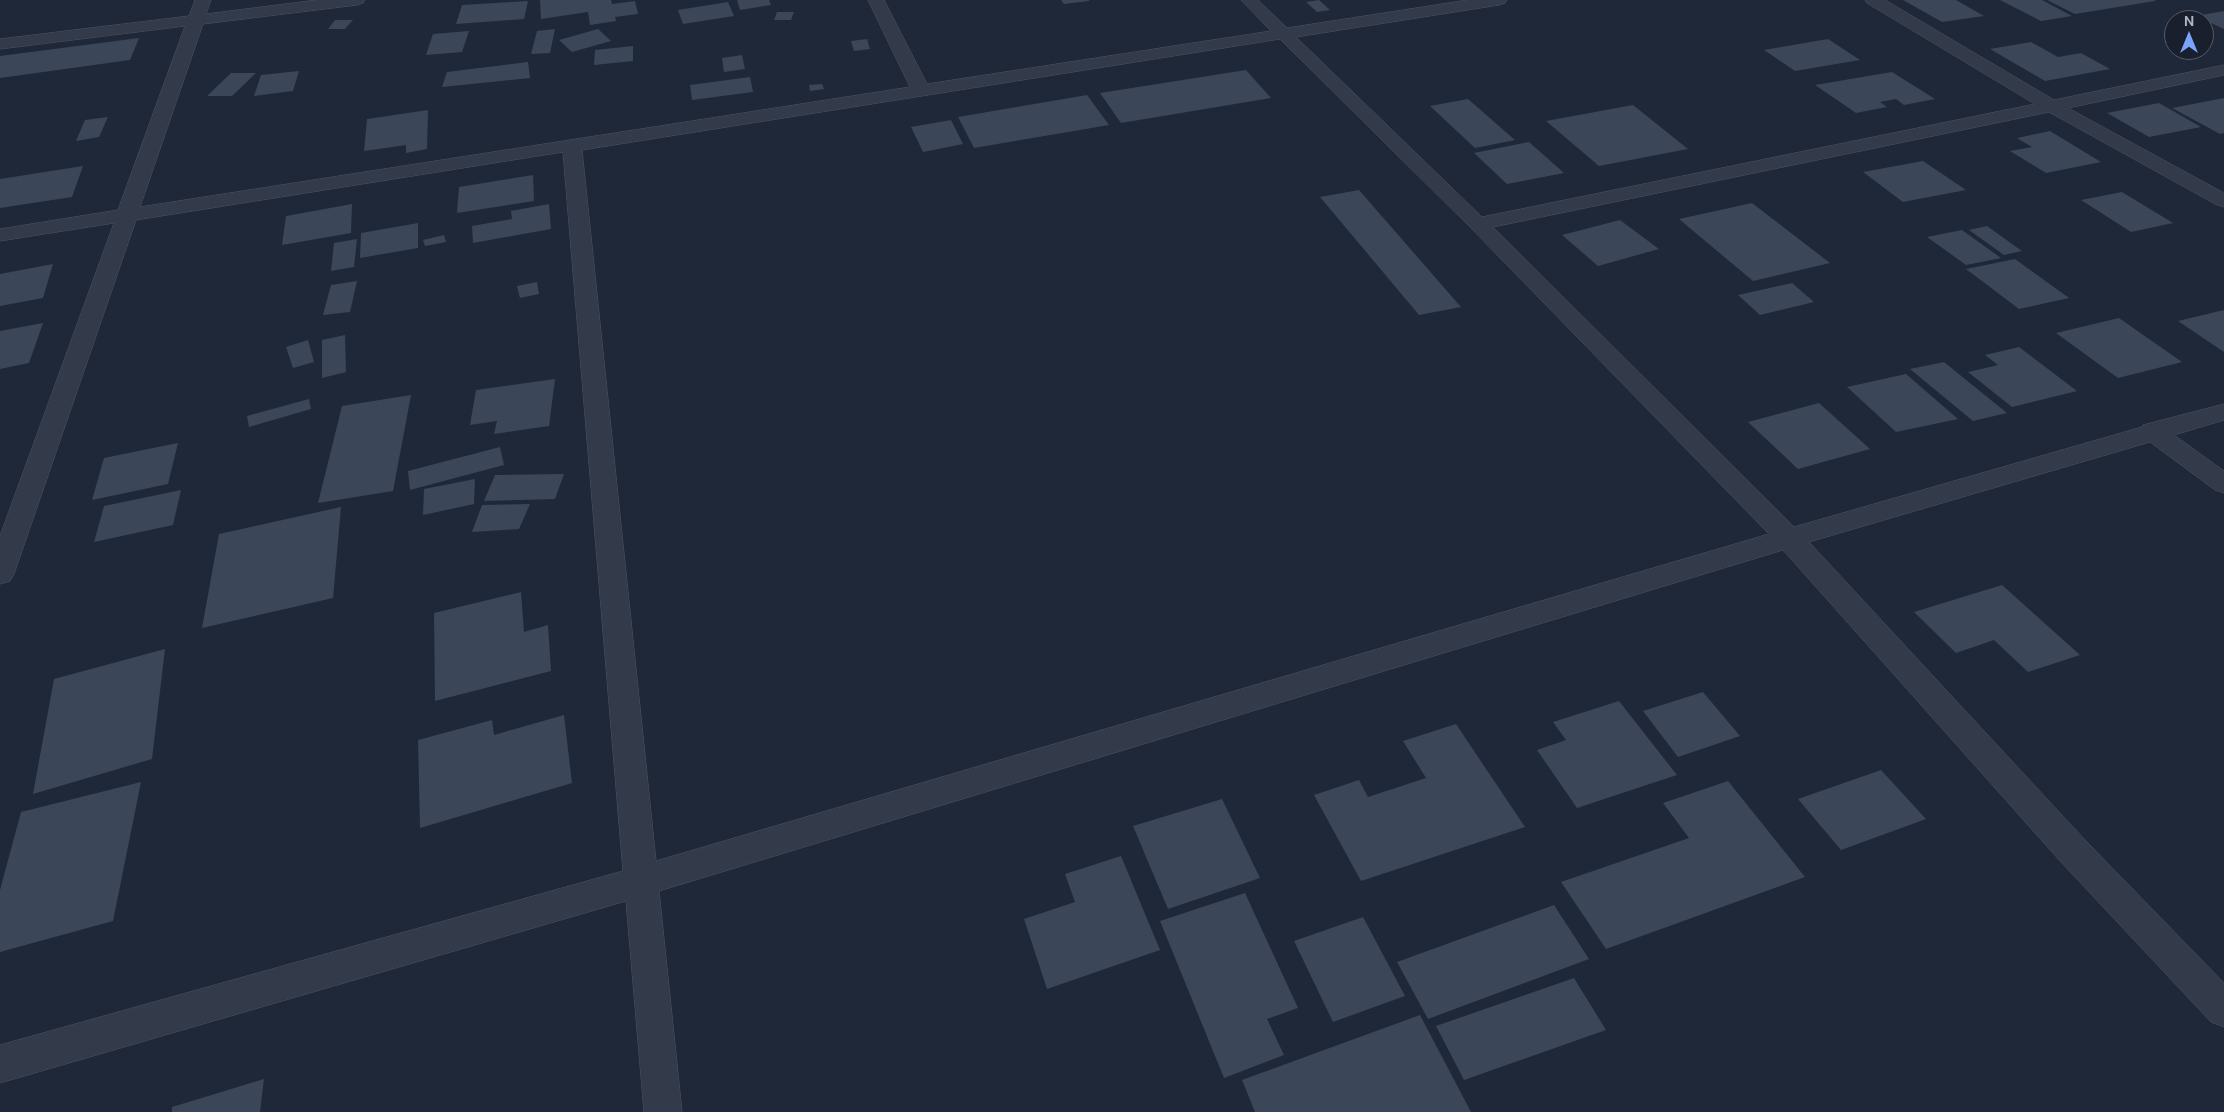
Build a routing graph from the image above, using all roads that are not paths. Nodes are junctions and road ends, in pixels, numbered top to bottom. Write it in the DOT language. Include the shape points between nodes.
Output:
graph roads {
  1 [pos="203,0"];
  2 [pos="357,0"];
  3 [pos="876,0"];
  4 [pos="1250,0"];
  5 [pos="1499,0"];
  6 [pos="1873,0"];
  7 [pos="196,20"];
  8 [pos="1282,33"];
  9 [pos="0,44"];
  10 [pos="2224,70"];
  11 [pos="921,91"];
  12 [pos="2052,106"];
  13 [pos="572,146"];
  14 [pos="2224,201"];
  15 [pos="127,216"];
  16 [pos="1478,224"];
  17 [pos="0,235"];
  18 [pos="2224,412"];
  19 [pos="2152,432"];
  20 [pos="2224,484"];
  21 [pos="1789,538"];
  22 [pos="0,574"];
  23 [pos="642,881"];
  24 [pos="2224,1009"];
  25 [pos="0,1064"];
  26 [pos="664,1112"];
  1 -- 7 [label="street"];
  2 -- 7 [label="street"];
  3 -- 11 [label="street"];
  4 -- 8 [label="street"];
  5 -- 8 [label="street"];
  6 -- 12 [label="street"];
  7 -- 9 [label="street"];
  7 -- 15 [label="street"];
  8 -- 11 [label="street"];
  8 -- 16 [label="street"];
  10 -- 12 [label="street"];
  11 -- 13 [label="street"];
  12 -- 14 [label="street"];
  12 -- 16 [label="street"];
  13 -- 15 [label="street"];
  13 -- 23 [label="street"];
  15 -- 17 [label="street"];
  15 -- 22 [label="street"];
  16 -- 21 [label="street"];
  18 -- 19 [label="street"];
  19 -- 20 [label="street"];
  19 -- 21 [label="street"];
  21 -- 23 [label="street"];
  21 -- 24 [label="street" via="2073,851"];
  23 -- 25 [label="street"];
  23 -- 26 [label="street"];
}
